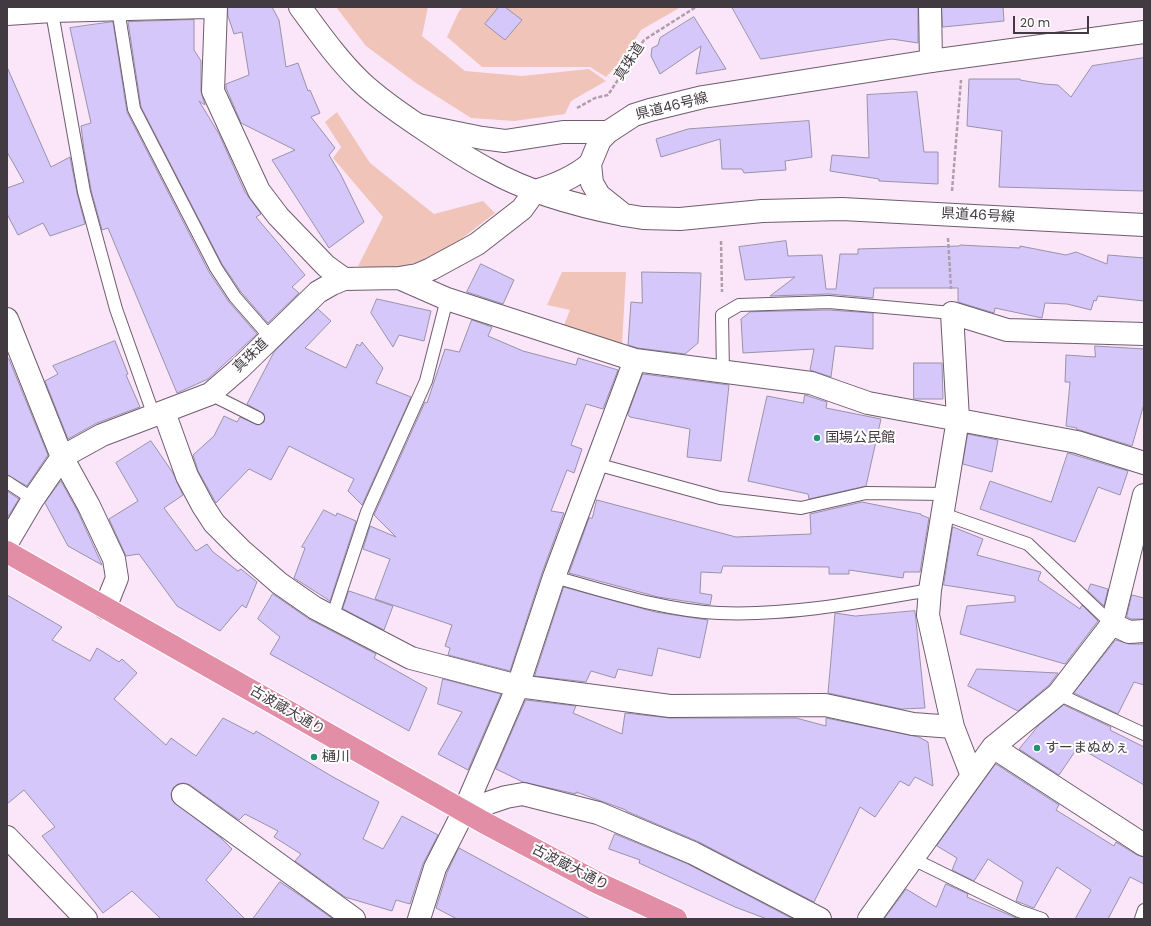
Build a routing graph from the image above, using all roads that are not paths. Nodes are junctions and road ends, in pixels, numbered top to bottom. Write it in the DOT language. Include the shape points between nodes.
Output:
graph roads {
  1 [pos="207,7"];
  2 [pos="216,7"];
  3 [pos="300,7"];
  4 [pos="930,7"];
  5 [pos="126,8"];
  6 [pos="51,9"];
  7 [pos="7,14"];
  8 [pos="1144,32"];
  9 [pos="931,61"];
  10 [pos="418,125"];
  11 [pos="608,132"];
  12 [pos="590,164"];
  13 [pos="535,191"];
  14 [pos="624,215"];
  15 [pos="1144,225"];
  16 [pos="399,278"];
  17 [pos="344,279"];
  18 [pos="447,299"];
  19 [pos="952,313"];
  20 [pos="7,319"];
  21 [pos="1144,334"];
  22 [pos="270,338"];
  23 [pos="635,360"];
  24 [pos="722,372"];
  25 [pos="210,394"];
  26 [pos="159,414"];
  27 [pos="258,418"];
  28 [pos="958,420"];
  29 [pos="62,457"];
  30 [pos="1142,457"];
  31 [pos="596,464"];
  32 [pos="7,482"];
  33 [pos="1144,495"];
  34 [pos="33,499"];
  35 [pos="945,504"];
  36 [pos="7,543"];
  37 [pos="7,552"];
  38 [pos="554,577"];
  39 [pos="930,590"];
  40 [pos="105,608"];
  41 [pos="332,618"];
  42 [pos="1112,624"];
  43 [pos="1144,631"];
  44 [pos="518,686"];
  45 [pos="1058,694"];
  46 [pos="953,727"];
  47 [pos="1144,734"];
  48 [pos="993,747"];
  49 [pos="972,776"];
  50 [pos="183,795"];
  51 [pos="464,811"];
  52 [pos="7,837"];
  53 [pos="1144,846"];
  54 [pos="911,858"];
  55 [pos="1144,910"];
  56 [pos="424,917"];
  57 [pos="86,919"];
  58 [pos="354,919"];
  59 [pos="676,919"];
  60 [pos="820,919"];
  61 [pos="869,919"];
  62 [pos="1042,919"];
  63 [pos="1141,919"];
  1 -- 5 [label="street"];
  2 -- 17 [label="street" via="213,91 259,191 278,216 326,266"];
  3 -- 10 [label="street" via="327,43 362,82"];
  4 -- 9 [label="street"];
  5 -- 6 [label="street"];
  5 -- 22 [label="lane" via="134,109 216,268 235,297"];
  6 -- 7 [label="street"];
  6 -- 26 [label="lane" via="84,192 116,309"];
  8 -- 9 [label="street, 県道46号線"];
  9 -- 11 [label="street, 県道46号線" via="690,100 634,115"];
  10 -- 11 [label="street" via="505,140 563,132"];
  10 -- 13 [label="street" via="489,171"];
  11 -- 12 [label="street, 県道46号線" via="600,140"];
  12 -- 13 [label="street" via="564,182"];
  12 -- 14 [label="street, 県道46号線" via="592,183 599,196"];
  13 -- 14 [label="street" via="605,212"];
  13 -- 16 [label="street, 真珠道" via="522,209 477,244 431,269"];
  14 -- 15 [label="street, 県道46号線" via="666,219 842,209"];
  16 -- 17 [label="street, 真珠道"];
  16 -- 18 [label="street"];
  17 -- 22 [label="street, 真珠道" via="318,292"];
  18 -- 23 [label="street"];
  18 -- 41 [label="lane" via="426,381 367,512"];
  19 -- 21 [label="street" via="1007,330"];
  19 -- 24 [label="lane" via="829,302 739,305 722,315"];
  19 -- 28 [label="street"];
  20 -- 29 [label="street"];
  22 -- 25 [label="street, 真珠道"];
  23 -- 24 [label="street"];
  23 -- 31 [label="street"];
  24 -- 28 [label="street" via="811,383 868,403"];
  25 -- 26 [label="street, 真珠道"];
  25 -- 27 [label="lane"];
  26 -- 29 [label="street, 真珠道" via="102,435"];
  26 -- 41 [label="street" via="187,476 214,523 280,583"];
  28 -- 30 [label="street"];
  28 -- 35 [label="street"];
  29 -- 34 [label="street, 真珠道"];
  29 -- 40 [label="street" via="114,559 117,578"];
  31 -- 35 [label="lane" via="720,498 801,508 866,493"];
  31 -- 38 [label="street"];
  32 -- 34 [label="lane"];
  33 -- 42 [label="street"];
  34 -- 36 [label="street, 真珠道"];
  35 -- 39 [label="street"];
  35 -- 42 [label="lane" via="1028,544"];
  37 -- 40 [label="highway, 古波蔵大通り"];
  38 -- 39 [label="lane" via="655,604 718,613 790,611"];
  38 -- 44 [label="street"];
  39 -- 46 [label="street" via="928,615"];
  40 -- 51 [label="highway, 古波蔵大通り"];
  41 -- 44 [label="street" via="411,658"];
  42 -- 43 [label="street" via="1128,632"];
  42 -- 45 [label="street"];
  44 -- 46 [label="street" via="670,706 825,705 913,724"];
  44 -- 51 [label="street"];
  45 -- 47 [label="lane"];
  45 -- 48 [label="street"];
  46 -- 49 [label="street"];
  48 -- 49 [label="street"];
  48 -- 53 [label="street"];
  49 -- 54 [label="street"];
  50 -- 58 [label="street"];
  51 -- 56 [label="street" via="434,868"];
  51 -- 59 [label="highway, 古波蔵大通り" via="598,883"];
  51 -- 60 [label="street" via="523,794 598,813 693,853"];
  52 -- 57 [label="street"];
  54 -- 61 [label="street"];
  54 -- 62 [label="lane"];
  55 -- 63 [label="lane"];
}
